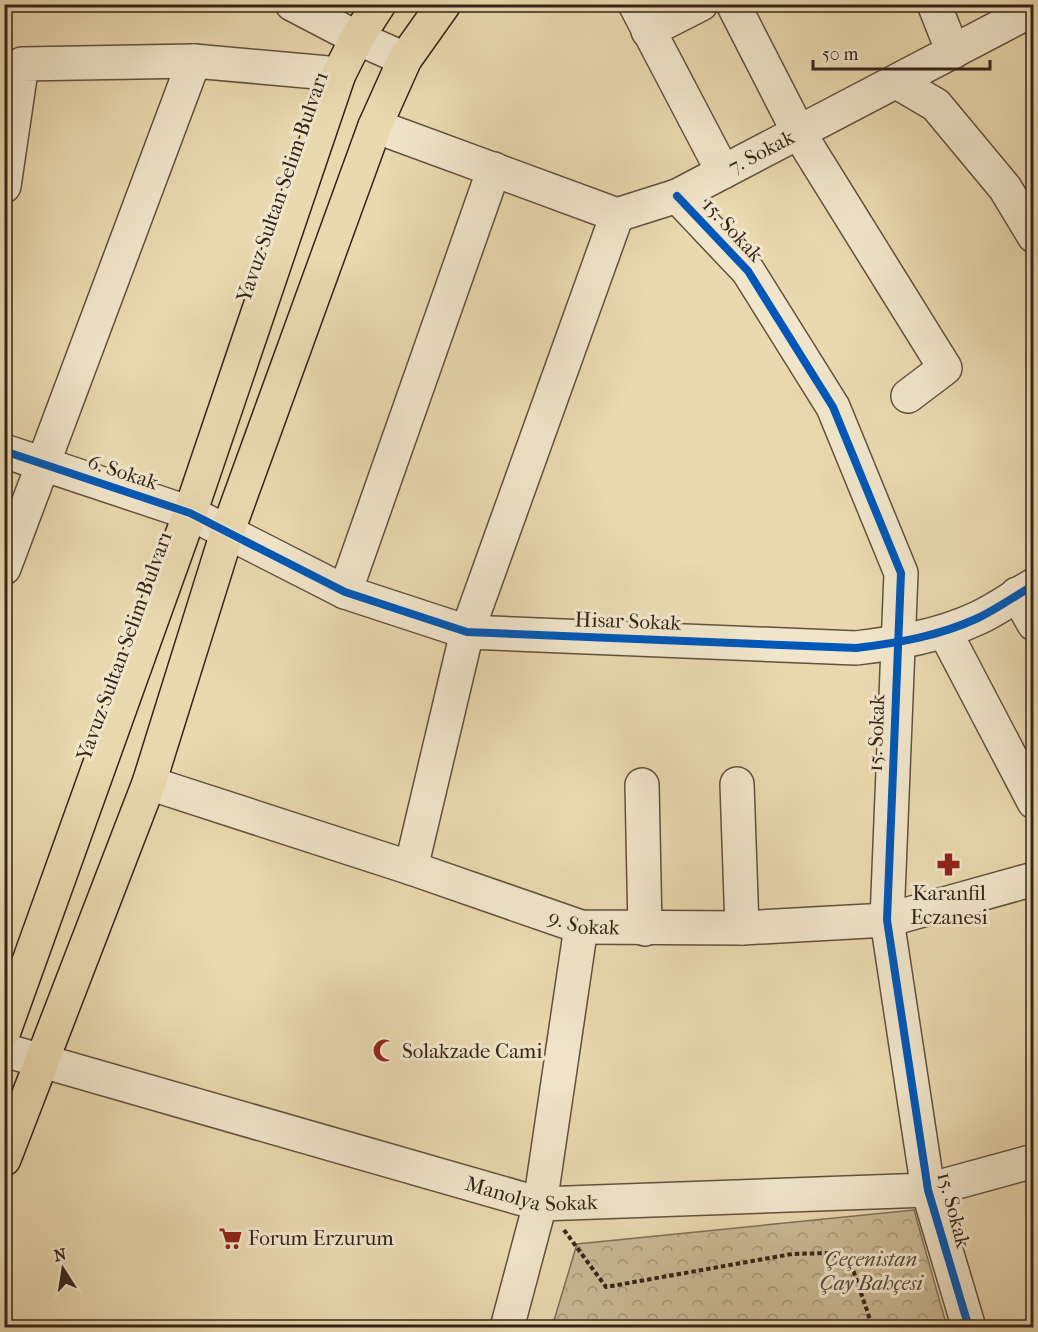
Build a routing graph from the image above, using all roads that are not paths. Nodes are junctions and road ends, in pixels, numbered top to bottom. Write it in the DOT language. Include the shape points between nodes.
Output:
graph roads {
  1 [pos="292,4"];
  2 [pos="379,4"];
  3 [pos="444,4"];
  4 [pos="702,4"];
  5 [pos="733,4"];
  6 [pos="934,4"];
  7 [pos="1034,9"];
  8 [pos="642,18"];
  9 [pos="357,38"];
  10 [pos="953,52"];
  11 [pos="405,59"];
  12 [pos="194,61"];
  13 [pos="339,74"];
  14 [pos="897,82"];
  15 [pos="375,126"];
  16 [pos="799,133"];
  17 [pos="494,169"];
  18 [pos="723,172"];
  19 [pos="5,182"];
  20 [pos="677,196"];
  21 [pos="617,215"];
  22 [pos="1034,236"];
  23 [pos="908,396"];
  24 [pos="4,451"];
  25 [pos="44,464"];
  26 [pos="190,513"];
  27 [pos="227,533"];
  28 [pos="4,568"];
  29 [pos="1025,590"];
  30 [pos="345,592"];
  31 [pos="1034,624"];
  32 [pos="467,632"];
  33 [pos="945,632"];
  34 [pos="897,643"];
  35 [pos="149,783"];
  36 [pos="737,784"];
  37 [pos="642,785"];
  38 [pos="1034,802"];
  39 [pos="411,868"];
  40 [pos="1034,879"];
  41 [pos="887,920"];
  42 [pos="581,927"];
  43 [pos="742,928"];
  44 [pos="645,929"];
  45 [pos="4,1031"];
  46 [pos="4,1050"];
  47 [pos="43,1060"];
  48 [pos="4,1159"];
  49 [pos="1034,1161"];
  50 [pos="928,1190"];
  51 [pos="545,1204"];
  52 [pos="507,1328"];
  53 [pos="969,1328"];
  1 -- 9 [label="street"];
  2 -- 9 [label="main road, Yavuz Sultan Selim Bulvarı"];
  3 -- 11 [label="main road"];
  4 -- 8 [label="street"];
  5 -- 16 [label="street"];
  6 -- 10 [label="street"];
  7 -- 10 [label="street, 7. Sokak"];
  8 -- 18 [label="street"];
  9 -- 11 [label="street"];
  9 -- 13 [label="main road, Yavuz Sultan Selim Bulvarı"];
  10 -- 14 [label="street, 7. Sokak"];
  11 -- 15 [label="main road"];
  12 -- 13 [label="street"];
  12 -- 19 [label="street" via="22,64"];
  12 -- 25 [label="street"];
  13 -- 26 [label="main road, Yavuz Sultan Selim Bulvarı"];
  14 -- 16 [label="street, 7. Sokak"];
  14 -- 22 [label="street" via="936,105 1005,188"];
  15 -- 17 [label="street"];
  15 -- 27 [label="main road"];
  16 -- 18 [label="street, 7. Sokak"];
  16 -- 23 [label="street" via="945,368"];
  17 -- 21 [label="street"];
  17 -- 30 [label="street"];
  18 -- 20 [label="street, 7. Sokak"];
  20 -- 21 [label="street, 7. Sokak"];
  20 -- 34 [label="street, 15. Sokak" via="748,271 833,407 900,573"];
  21 -- 32 [label="street"];
  24 -- 25 [label="street, 6. Sokak"];
  25 -- 26 [label="street, 6. Sokak"];
  25 -- 28 [label="street"];
  26 -- 27 [label="street, 6. Sokak"];
  26 -- 45 [label="main road, Yavuz Sultan Selim Bulvarı"];
  27 -- 30 [label="street, Hisar Sokak"];
  27 -- 35 [label="main road"];
  29 -- 31 [label="street"];
  29 -- 33 [label="street, Hisar Sokak"];
  30 -- 32 [label="street, Hisar Sokak"];
  32 -- 34 [label="street, Hisar Sokak" via="856,648"];
  32 -- 39 [label="street"];
  33 -- 34 [label="street, Hisar Sokak"];
  33 -- 38 [label="street"];
  34 -- 41 [label="street, 15. Sokak"];
  35 -- 39 [label="street, 9. Sokak"];
  35 -- 47 [label="main road"];
  36 -- 43 [label="street"];
  37 -- 44 [label="street"];
  39 -- 42 [label="street, 9. Sokak"];
  40 -- 41 [label="street, 9. Sokak"];
  41 -- 43 [label="street, 9. Sokak"];
  41 -- 50 [label="street, 15. Sokak"];
  42 -- 44 [label="street, 9. Sokak"];
  42 -- 51 [label="street"];
  43 -- 44 [label="street, 9. Sokak"];
  46 -- 47 [label="street, Manolya Sokak"];
  47 -- 48 [label="main road"];
  47 -- 51 [label="street, Manolya Sokak"];
  49 -- 50 [label="street, Manolya Sokak"];
  50 -- 51 [label="street, Manolya Sokak"];
  50 -- 53 [label="street, 15. Sokak"];
  51 -- 52 [label="street"];
}
